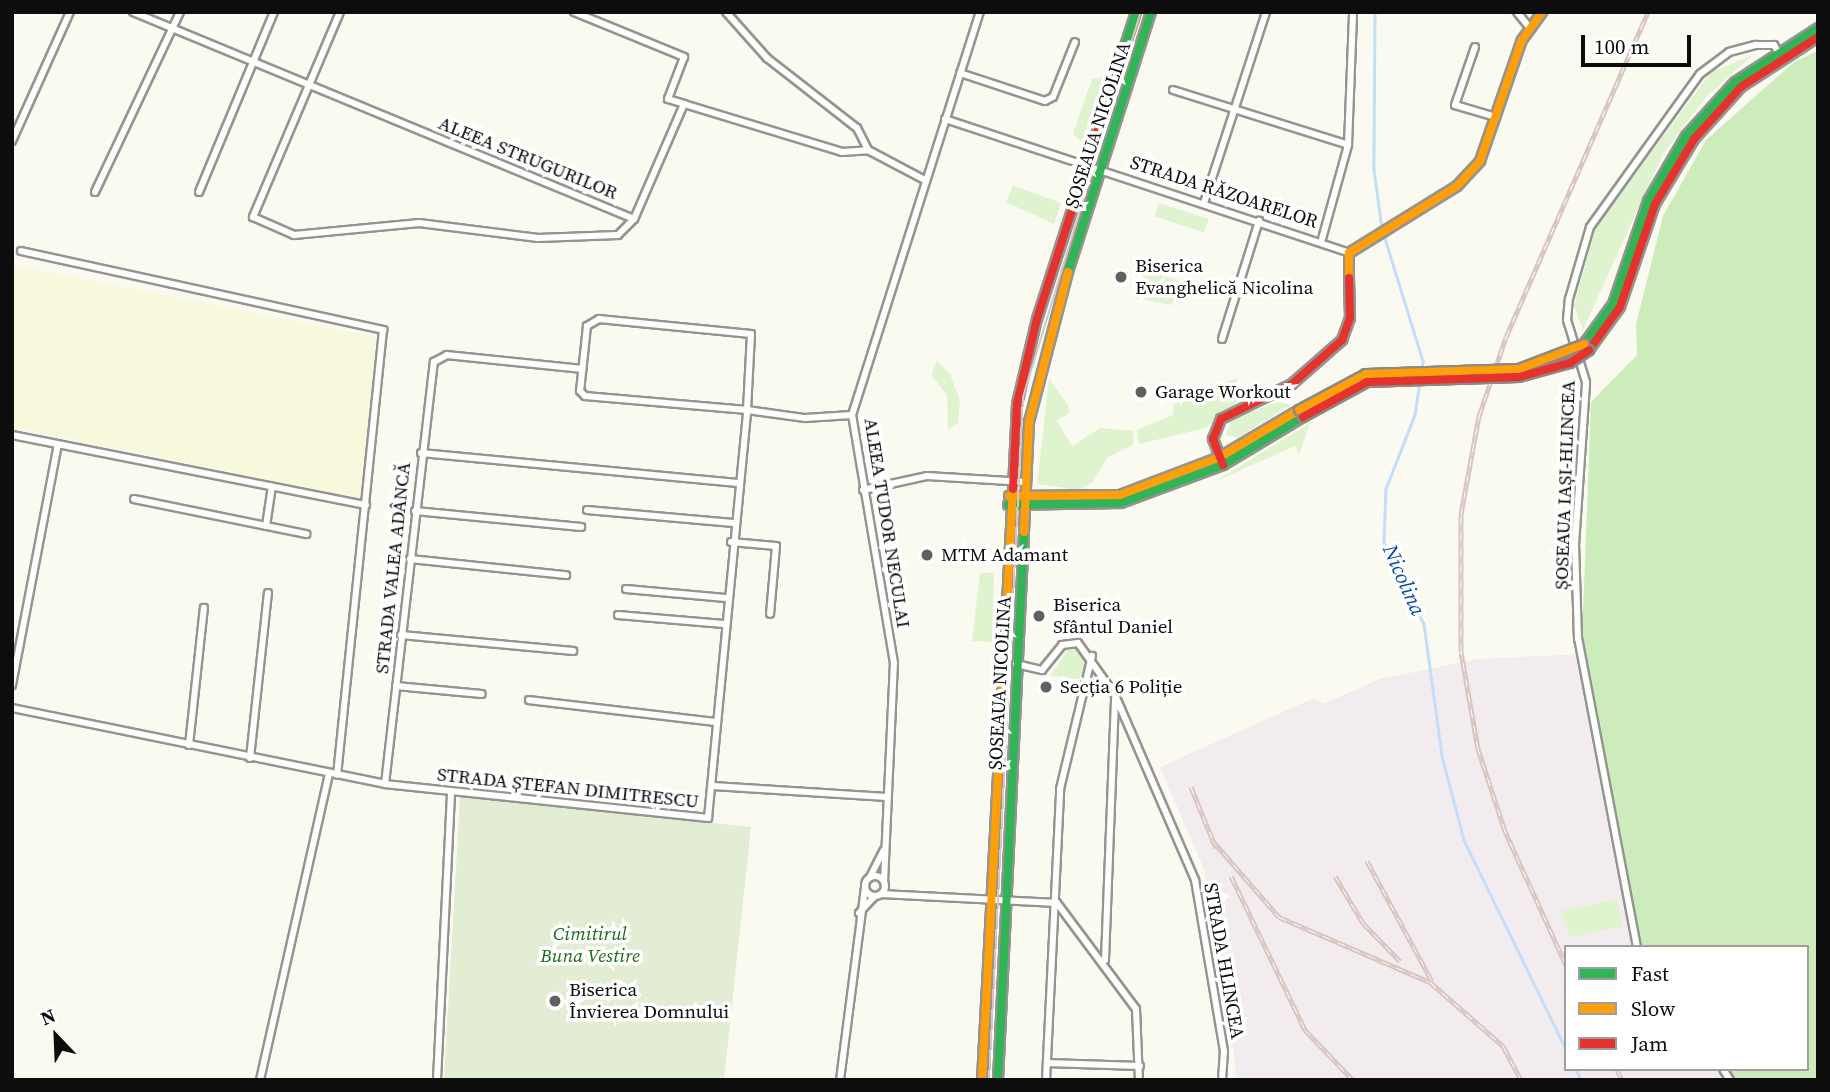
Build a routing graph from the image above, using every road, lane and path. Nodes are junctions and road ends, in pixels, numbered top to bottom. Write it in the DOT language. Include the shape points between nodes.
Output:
graph roads {
  1 [pos="70,12"];
  2 [pos="133,12"];
  3 [pos="180,12"];
  4 [pos="274,12"];
  5 [pos="340,12"];
  6 [pos="574,12"];
  7 [pos="726,12"];
  8 [pos="980,12"];
  9 [pos="1136,12"];
  10 [pos="1151,12"];
  11 [pos="1266,12"];
  12 [pos="1353,12"];
  13 [pos="1517,12"];
  14 [pos="1542,12"];
  15 [pos="1529,27"];
  16 [pos="1818,27"];
  17 [pos="173,29"];
  18 [pos="1818,37"];
  19 [pos="1075,42"];
  20 [pos="1475,47"];
  21 [pos="1779,54"];
  22 [pos="253,62"];
  23 [pos="961,73"];
  24 [pos="309,85"];
  25 [pos="1173,90"];
  26 [pos="684,104"];
  27 [pos="1234,110"];
  28 [pos="1496,117"];
  29 [pos="946,119"];
  30 [pos="12,141"];
  31 [pos="1348,145"];
  32 [pos="867,150"];
  33 [pos="1086,165"];
  34 [pos="1100,169"];
  35 [pos="925,180"];
  36 [pos="95,192"];
  37 [pos="199,192"];
  38 [pos="1204,204"];
  39 [pos="634,219"];
  40 [pos="1259,221"];
  41 [pos="1322,239"];
  42 [pos="21,250"];
  43 [pos="1349,253"];
  44 [pos="1222,339"];
  45 [pos="582,369"];
  46 [pos="747,410"];
  47 [pos="852,415"];
  48 [pos="12,435"];
  49 [pos="58,444"];
  50 [pos="422,453"];
  51 [pos="1222,461"];
  52 [pos="1010,482"];
  53 [pos="1025,482"];
  54 [pos="738,483"];
  55 [pos="272,486"];
  56 [pos="863,490"];
  57 [pos="134,499"];
  58 [pos="1009,500"];
  59 [pos="1024,501"];
  60 [pos="366,505"];
  61 [pos="587,510"];
  62 [pos="415,511"];
  63 [pos="733,523"];
  64 [pos="266,526"];
  65 [pos="581,527"];
  66 [pos="306,534"];
  67 [pos="731,542"];
  68 [pos="410,559"];
  69 [pos="566,575"];
  70 [pos="626,589"];
  71 [pos="268,593"];
  72 [pos="726,598"];
  73 [pos="204,608"];
  74 [pos="770,614"];
  75 [pos="618,615"];
  76 [pos="724,624"];
  77 [pos="401,635"];
  78 [pos="573,651"];
  79 [pos="1092,656"];
  80 [pos="1016,663"];
  81 [pos="12,685"];
  82 [pos="396,686"];
  83 [pos="482,694"];
  84 [pos="1115,695"];
  85 [pos="529,700"];
  86 [pos="12,708"];
  87 [pos="717,722"];
  88 [pos="188,746"];
  89 [pos="250,758"];
  90 [pos="329,775"];
  91 [pos="337,775"];
  92 [pos="385,785"];
  93 [pos="712,786"];
  94 [pos="451,792"];
  95 [pos="887,797"];
  96 [pos="885,848"];
  97 [pos="870,878"];
  98 [pos="885,884"];
  99 [pos="865,887"];
  100 [pos="878,895"];
  101 [pos="900,895"];
  102 [pos="991,897"];
  103 [pos="1006,900"];
  104 [pos="1057,903"];
  105 [pos="859,913"];
  106 [pos="1637,945"];
  107 [pos="1105,960"];
  108 [pos="1047,1063"];
  109 [pos="1140,1066"];
  110 [pos="260,1080"];
  111 [pos="437,1080"];
  112 [pos="840,1080"];
  113 [pos="982,1080"];
  114 [pos="998,1080"];
  115 [pos="1046,1080"];
  116 [pos="1139,1080"];
  117 [pos="1222,1080"];
  1 -- 30 [label="street"];
  2 -- 17 [label="street, ALEEA STRUGURILOR"];
  3 -- 17 [label="street"];
  4 -- 22 [label="street"];
  5 -- 24 [label="street"];
  6 -- 26 [label="street" via="684,57 668,99"];
  7 -- 32 [label="street" via="767,58 857,128"];
  8 -- 23 [label="street, ALEEA TUDOR NECULAI"];
  9 -- 33 [label="main road, ȘOSEAUA NICOLINA"];
  10 -- 34 [label="main road, ȘOSEAUA NICOLINA"];
  11 -- 27 [label="street"];
  12 -- 31 [label="street"];
  13 -- 15 [label="street"];
  14 -- 15 [label="main road"];
  15 -- 28 [label="main road"];
  16 -- 21 [label="main road"];
  17 -- 22 [label="street, ALEEA STRUGURILOR"];
  17 -- 36 [label="street"];
  18 -- 21 [label="main road"];
  19 -- 23 [label="street" via="1053,97 1045,101"];
  20 -- 28 [label="street" via="1455,105"];
  21 -- 51 [label="main road, bridge" via="1715,114 1673,171 1642,236 1620,307 1570,363 1519,377 1367,382"];
  21 -- 106 [label="street, ȘOSEAUA IAȘI-HLINCEA" via="1756,45 1729,52 1700,74 1590,227 1569,299 1567,320 1586,382 1575,537 1578,639"];
  22 -- 24 [label="street, ALEEA STRUGURILOR"];
  22 -- 37 [label="street"];
  23 -- 29 [label="street, ALEEA TUDOR NECULAI"];
  24 -- 39 [label="street, ALEEA STRUGURILOR"];
  24 -- 39 [label="street" via="253,217 294,235 419,223 538,238 618,234"];
  25 -- 27 [label="street"];
  26 -- 32 [label="street" via="842,152"];
  26 -- 39 [label="street, ALEEA STRUGURILOR"];
  27 -- 31 [label="street"];
  27 -- 38 [label="street"];
  28 -- 43 [label="main road" via="1468,177"];
  29 -- 33 [label="street, STRADA RĂZOARELOR"];
  29 -- 35 [label="street, ALEEA TUDOR NECULAI"];
  31 -- 41 [label="street"];
  32 -- 35 [label="street"];
  33 -- 34 [label="street, STRADA RĂZOARELOR"];
  33 -- 52 [label="main road, ȘOSEAUA NICOLINA" via="1024,366"];
  34 -- 38 [label="street, STRADA RĂZOARELOR"];
  34 -- 53 [label="main road, ȘOSEAUA NICOLINA" via="1040,360"];
  35 -- 47 [label="street, ALEEA TUDOR NECULAI"];
  38 -- 40 [label="street, STRADA RĂZOARELOR"];
  40 -- 41 [label="street, STRADA RĂZOARELOR"];
  40 -- 44 [label="street"];
  41 -- 43 [label="street, STRADA RĂZOARELOR"];
  42 -- 60 [label="street" via="379,326 384,335"];
  43 -- 51 [label="main road" via="1350,318 1342,340 1292,384 1221,419 1213,439"];
  45 -- 46 [label="street" via="582,394"];
  45 -- 46 [label="street" via="586,330 594,320 751,334"];
  45 -- 50 [label="street, STRADA VALEA ADÂNCĂ" via="439,356"];
  46 -- 47 [label="street" via="805,418"];
  46 -- 54 [label="street"];
  47 -- 56 [label="street, ALEEA TUDOR NECULAI"];
  48 -- 49 [label="street"];
  49 -- 55 [label="street"];
  49 -- 81 [label="street"];
  50 -- 54 [label="street"];
  50 -- 62 [label="street, STRADA VALEA ADÂNCĂ"];
  51 -- 59 [label="main road" via="1114,504"];
  52 -- 53 [label="street"];
  52 -- 56 [label="street" via="927,476"];
  52 -- 58 [label="main road, ȘOSEAUA NICOLINA"];
  53 -- 59 [label="main road, ȘOSEAUA NICOLINA"];
  54 -- 63 [label="street"];
  55 -- 60 [label="street"];
  55 -- 64 [label="street"];
  56 -- 95 [label="street, ALEEA TUDOR NECULAI" via="894,663"];
  57 -- 64 [label="street"];
  58 -- 59 [label="main road"];
  58 -- 102 [label="main road, ȘOSEAUA NICOLINA"];
  59 -- 80 [label="main road, ȘOSEAUA NICOLINA"];
  60 -- 91 [label="street"];
  61 -- 63 [label="street"];
  62 -- 65 [label="street"];
  62 -- 68 [label="street, STRADA VALEA ADÂNCĂ"];
  63 -- 67 [label="street"];
  64 -- 66 [label="street"];
  67 -- 72 [label="street"];
  67 -- 74 [label="street" via="776,547"];
  68 -- 69 [label="street"];
  68 -- 77 [label="street, STRADA VALEA ADÂNCĂ"];
  70 -- 72 [label="street"];
  71 -- 89 [label="street"];
  72 -- 76 [label="street"];
  73 -- 88 [label="street"];
  75 -- 76 [label="street"];
  76 -- 87 [label="street"];
  77 -- 78 [label="street"];
  77 -- 82 [label="street, STRADA VALEA ADÂNCĂ"];
  79 -- 80 [label="street" via="1071,643 1042,670"];
  79 -- 84 [label="street, STRADA HLINCEA"];
  79 -- 104 [label="street" via="1062,772"];
  80 -- 103 [label="main road, ȘOSEAUA NICOLINA"];
  82 -- 83 [label="street"];
  82 -- 92 [label="street, STRADA VALEA ADÂNCĂ"];
  84 -- 107 [label="street"];
  84 -- 117 [label="street, STRADA HLINCEA" via="1195,880 1224,1051"];
  85 -- 87 [label="street"];
  86 -- 88 [label="street, STRADA ȘTEFAN DIMITRESCU"];
  87 -- 93 [label="street"];
  88 -- 89 [label="street, STRADA ȘTEFAN DIMITRESCU"];
  89 -- 90 [label="street, STRADA ȘTEFAN DIMITRESCU"];
  90 -- 91 [label="street, STRADA ȘTEFAN DIMITRESCU"];
  90 -- 110 [label="street"];
  91 -- 92 [label="street, STRADA ȘTEFAN DIMITRESCU"];
  92 -- 94 [label="street, STRADA ȘTEFAN DIMITRESCU"];
  93 -- 94 [label="street, STRADA ȘTEFAN DIMITRESCU" via="708,818"];
  93 -- 95 [label="street, STRADA ȘTEFAN DIMITRESCU"];
  94 -- 111 [label="street"];
  95 -- 96 [label="street, ALEEA TUDOR NECULAI"];
  96 -- 97 [label="street, ALEEA TUDOR NECULAI"];
  96 -- 98 [label="street, ALEEA TUDOR NECULAI"];
  97 -- 98 [label="street"];
  97 -- 99 [label="street, ALEEA TUDOR NECULAI"];
  98 -- 100 [label="street, ALEEA TUDOR NECULAI"];
  98 -- 101 [label="street"];
  99 -- 100 [label="street"];
  99 -- 105 [label="street, ALEEA TUDOR NECULAI"];
  100 -- 101 [label="street"];
  100 -- 105 [label="street, ALEEA TUDOR NECULAI"];
  101 -- 102 [label="street"];
  102 -- 103 [label="street"];
  102 -- 113 [label="main road, ȘOSEAUA NICOLINA"];
  103 -- 104 [label="street"];
  103 -- 114 [label="main road, ȘOSEAUA NICOLINA"];
  104 -- 107 [label="street"];
  104 -- 108 [label="street"];
  105 -- 112 [label="street, ALEEA TUDOR NECULAI"];
  107 -- 109 [label="street" via="1136,1009"];
  108 -- 109 [label="street"];
  108 -- 115 [label="street"];
  109 -- 116 [label="street"];
}
